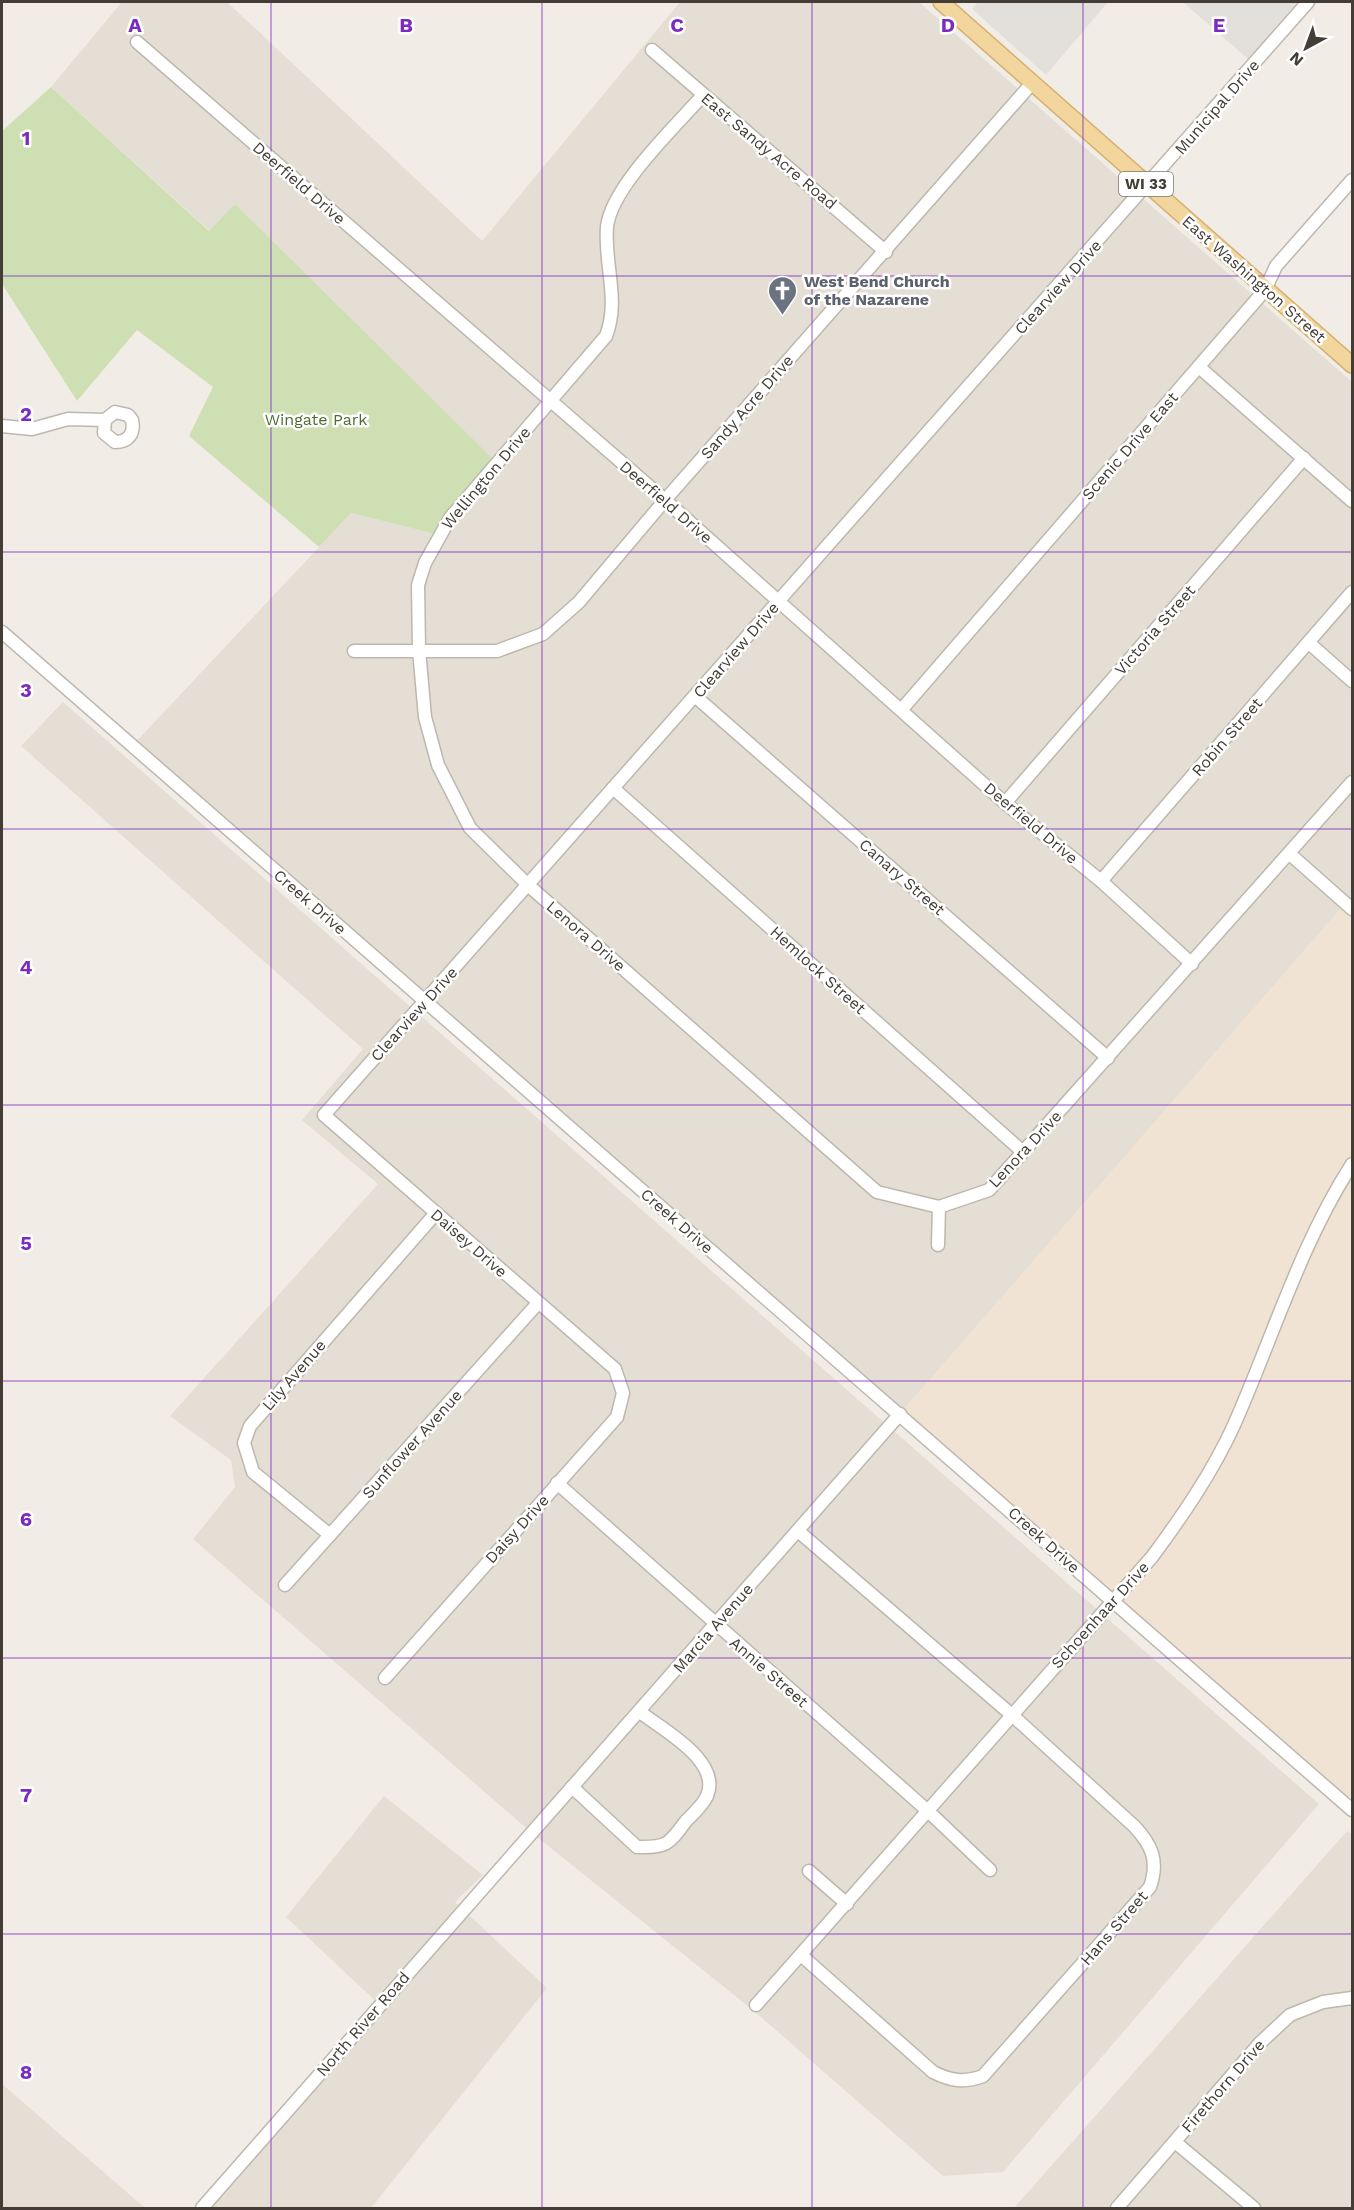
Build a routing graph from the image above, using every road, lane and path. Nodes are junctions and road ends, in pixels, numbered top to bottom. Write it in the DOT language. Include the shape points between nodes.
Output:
graph roads {
  1 [pos="941,2"];
  2 [pos="1308,2"];
  3 [pos="137,42"];
  4 [pos="652,50"];
  5 [pos="1033,82"];
  6 [pos="704,95"];
  7 [pos="1353,180"];
  8 [pos="1148,186"];
  9 [pos="886,252"];
  10 [pos="1265,290"];
  11 [pos="1353,365"];
  12 [pos="1199,367"];
  13 [pos="551,402"];
  14 [pos="105,420"];
  15 [pos="2,426"];
  16 [pos="1304,458"];
  17 [pos="664,500"];
  18 [pos="1353,501"];
  19 [pos="1353,592"];
  20 [pos="778,602"];
  21 [pos="2,632"];
  22 [pos="1309,643"];
  23 [pos="419,650"];
  24 [pos="354,651"];
  25 [pos="1353,681"];
  26 [pos="696,697"];
  27 [pos="902,709"];
  28 [pos="1353,782"];
  29 [pos="613,788"];
  30 [pos="1005,803"];
  31 [pos="1291,855"];
  32 [pos="1101,881"];
  33 [pos="528,885"];
  34 [pos="1353,909"];
  35 [pos="1192,964"];
  36 [pos="424,1002"];
  37 [pos="1108,1058"];
  38 [pos="324,1115"];
  39 [pos="1023,1152"];
  40 [pos="1353,1164"];
  41 [pos="939,1207"];
  42 [pos="436,1214"];
  43 [pos="938,1245"];
  44 [pos="538,1303"];
  45 [pos="615,1369"];
  46 [pos="900,1414"];
  47 [pos="557,1483"];
  48 [pos="798,1531"];
  49 [pos="330,1535"];
  50 [pos="285,1585"];
  51 [pos="1111,1600"];
  52 [pos="716,1625"];
  53 [pos="384,1678"];
  54 [pos="640,1712"];
  55 [pos="1013,1716"];
  56 [pos="572,1787"];
  57 [pos="1353,1793"];
  58 [pos="1348,1806"];
  59 [pos="929,1812"];
  60 [pos="524,1841"];
  61 [pos="990,1870"];
  62 [pos="809,1871"];
  63 [pos="847,1904"];
  64 [pos="801,1955"];
  65 [pos="1353,1998"];
  66 [pos="756,2005"];
  67 [pos="1175,2142"];
  68 [pos="202,2208"];
  69 [pos="1117,2208"];
  70 [pos="1254,2208"];
  1 -- 5 [label="main road, East Washington Street / WI 33"];
  2 -- 8 [label="street, Municipal Drive"];
  3 -- 13 [label="street, Deerfield Drive"];
  4 -- 6 [label="street, East Sandy Acre Road"];
  5 -- 8 [label="main road, East Washington Street / WI 33"];
  5 -- 9 [label="street, Sandy Acre Drive"];
  6 -- 9 [label="street, East Sandy Acre Road"];
  6 -- 13 [label="street, Wellington Drive" via="621,189 607,226 612,320 606,336"];
  7 -- 10 [label="street, Scenic Drive East" via="1276,266"];
  8 -- 10 [label="main road, East Washington Street / WI 33"];
  8 -- 20 [label="street, Clearview Drive"];
  9 -- 17 [label="street, Sandy Acre Drive"];
  10 -- 11 [label="main road, East Washington Street / WI 33"];
  10 -- 12 [label="street, Scenic Drive East"];
  12 -- 16 [label="street"];
  12 -- 27 [label="street, Scenic Drive East"];
  13 -- 17 [label="street, Deerfield Drive"];
  13 -- 23 [label="street, Wellington Drive" via="450,518 439,536 418,585"];
  14 -- 15 [label="street" via="68,419 32,429"];
  16 -- 18 [label="street"];
  16 -- 30 [label="street, Victoria Street"];
  17 -- 20 [label="street, Deerfield Drive"];
  17 -- 23 [label="street, Sandy Acre Drive" via="579,602 543,634 497,651"];
  19 -- 22 [label="street, Robin Street"];
  20 -- 26 [label="street, Clearview Drive"];
  20 -- 27 [label="street, Deerfield Drive"];
  21 -- 36 [label="street, Creek Drive"];
  22 -- 25 [label="street"];
  22 -- 32 [label="street, Robin Street"];
  23 -- 24 [label="street, Sandy Acre Drive"];
  23 -- 33 [label="street, Wellington Drive" via="425,717 438,765 470,828"];
  26 -- 29 [label="street, Clearview Drive"];
  26 -- 37 [label="street, Canary Street"];
  27 -- 30 [label="street, Deerfield Drive"];
  28 -- 31 [label="street, Lenora Drive"];
  29 -- 33 [label="street, Clearview Drive"];
  29 -- 39 [label="street, Hemlock Street"];
  30 -- 32 [label="street, Deerfield Drive"];
  31 -- 34 [label="street"];
  31 -- 35 [label="street, Lenora Drive"];
  32 -- 35 [label="street, Deerfield Drive"];
  33 -- 36 [label="street, Clearview Drive"];
  33 -- 41 [label="street, Lenora Drive" via="877,1192"];
  35 -- 37 [label="street, Lenora Drive"];
  36 -- 38 [label="street, Clearview Drive"];
  36 -- 46 [label="street, Creek Drive"];
  37 -- 39 [label="street, Lenora Drive"];
  38 -- 42 [label="street, Daisey Drive"];
  39 -- 41 [label="street, Lenora Drive" via="989,1190"];
  40 -- 51 [label="street, Schoenhaar Drive" via="1303,1254 1233,1426 1212,1467 1189,1507 1152,1557"];
  41 -- 43 [label="street"];
  42 -- 44 [label="street, Daisey Drive"];
  42 -- 49 [label="street, Lily Avenue" via="250,1426 244,1443 252,1472"];
  44 -- 45 [label="street, Daisey Drive"];
  44 -- 49 [label="street, Sunflower Avenue"];
  45 -- 47 [label="street, Daisy Drive" via="623,1393 617,1417"];
  46 -- 48 [label="street, Marcia Avenue"];
  46 -- 51 [label="street, Creek Drive"];
  47 -- 52 [label="street, Annie Street"];
  47 -- 53 [label="street, Daisy Drive"];
  48 -- 52 [label="street, Marcia Avenue"];
  48 -- 55 [label="street, Hans Street"];
  49 -- 50 [label="street, Sunflower Avenue"];
  51 -- 55 [label="street, Schoenhaar Drive"];
  51 -- 58 [label="street, Creek Drive"];
  52 -- 54 [label="street, Marcia Avenue"];
  52 -- 59 [label="street, Annie Street"];
  54 -- 56 [label="street, Marcia Avenue"];
  54 -- 56 [label="street" via="703,1761 710,1778 706,1796 668,1844 638,1847"];
  55 -- 59 [label="street, Schoenhaar Drive"];
  55 -- 64 [label="street, Hans Street" via="1134,1826 1148,1841 1155,1864 1150,1887 983,2076 955,2081 933,2072"];
  56 -- 60 [label="street, Marcia Avenue"];
  57 -- 58 [label="street"];
  59 -- 61 [label="street, Annie Street"];
  59 -- 63 [label="street, Schoenhaar Drive"];
  60 -- 68 [label="street, North River Road"];
  62 -- 63 [label="street"];
  63 -- 64 [label="street, Schoenhaar Drive"];
  64 -- 66 [label="street, Schoenhaar Drive"];
  65 -- 67 [label="street, Firethorn Drive" via="1323,2002 1290,2015 1260,2043"];
  67 -- 69 [label="street, Firethorn Drive"];
  67 -- 70 [label="street"];
}
